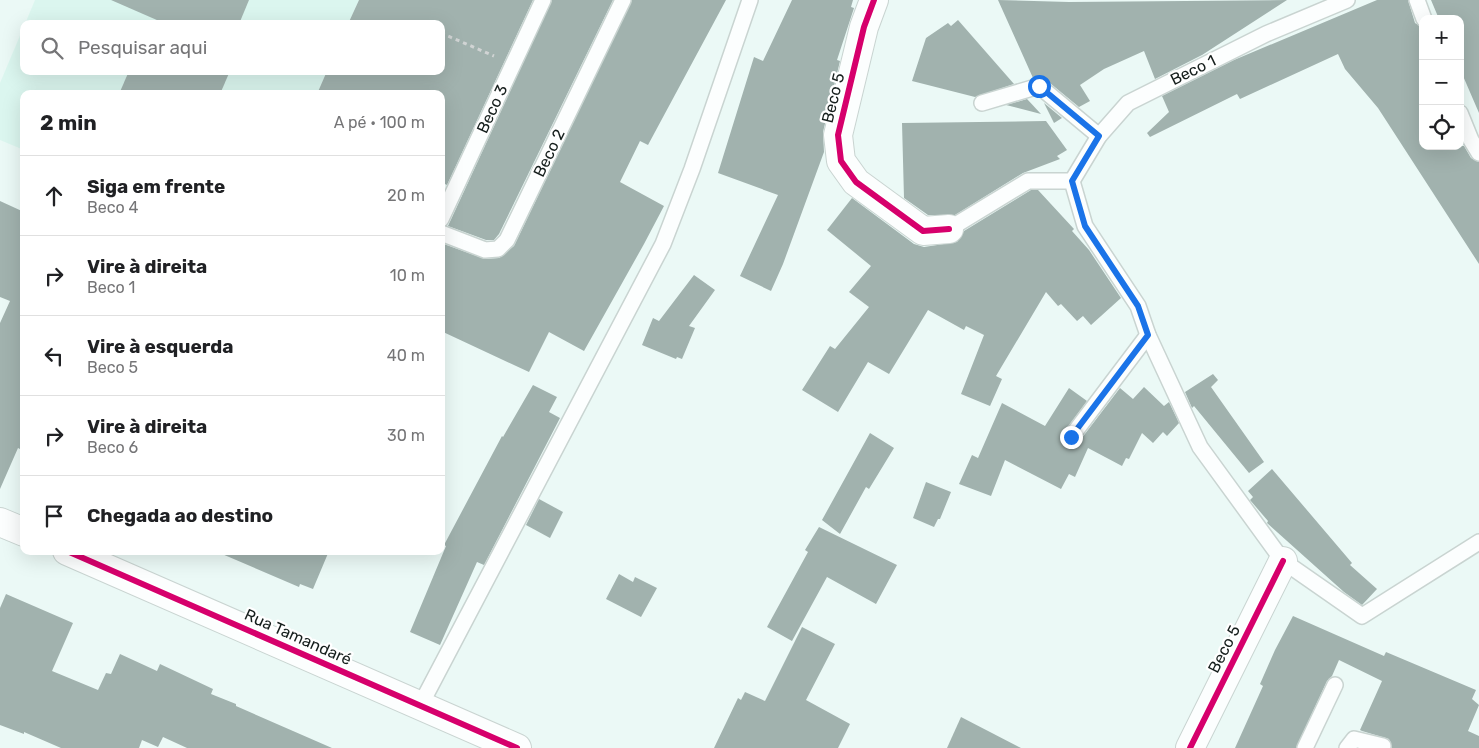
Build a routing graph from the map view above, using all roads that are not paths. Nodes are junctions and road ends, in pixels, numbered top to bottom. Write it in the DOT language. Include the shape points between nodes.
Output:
graph roads {
  1 [pos="543,0"];
  2 [pos="622,0"];
  3 [pos="750,0"];
  4 [pos="874,0"];
  5 [pos="1347,0"];
  6 [pos="1416,0"];
  7 [pos="1422,15"];
  8 [pos="982,103"];
  9 [pos="1464,122"];
  10 [pos="1099,136"];
  11 [pos="1479,153"];
  12 [pos="1072,181"];
  13 [pos="445,210"];
  14 [pos="948,229"];
  15 [pos="445,235"];
  16 [pos="1148,335"];
  17 [pos="1071,437"];
  18 [pos="0,522"];
  19 [pos="20,530"];
  20 [pos="1479,542"];
  21 [pos="76,555"];
  22 [pos="1283,561"];
  23 [pos="1335,685"];
  24 [pos="420,706"];
  25 [pos="1383,746"];
  26 [pos="517,748"];
  27 [pos="1190,748"];
  28 [pos="1305,748"];
  29 [pos="1347,748"];
  1 -- 13 [label="lane, Beco 3"];
  2 -- 15 [label="lane, Beco 2" via="508,240 498,249 485,250"];
  3 -- 24 [label="lane" via="663,244"];
  4 -- 14 [label="street, Beco 5" via="864,27 838,135 841,161 856,182 923,231"];
  5 -- 10 [label="lane, Beco 1" via="1266,34 1128,102"];
  6 -- 7 [label="lane"];
  8 -- 10 [label="lane" via="1039,86"];
  9 -- 11 [label="lane"];
  10 -- 12 [label="lane, Beco 1"];
  12 -- 14 [label="lane, Beco 5" via="1028,181"];
  12 -- 16 [label="lane" via="1085,226 1138,306"];
  16 -- 17 [label="lane"];
  16 -- 22 [label="lane" via="1200,448"];
  18 -- 19 [label="street"];
  20 -- 22 [label="lane" via="1362,616"];
  21 -- 24 [label="street, Rua Tamandaré"];
  22 -- 27 [label="street, Beco 5"];
  23 -- 28 [label="lane"];
  24 -- 26 [label="street, Rua Tamandaré"];
  25 -- 29 [label="lane" via="1354,739"];
}
